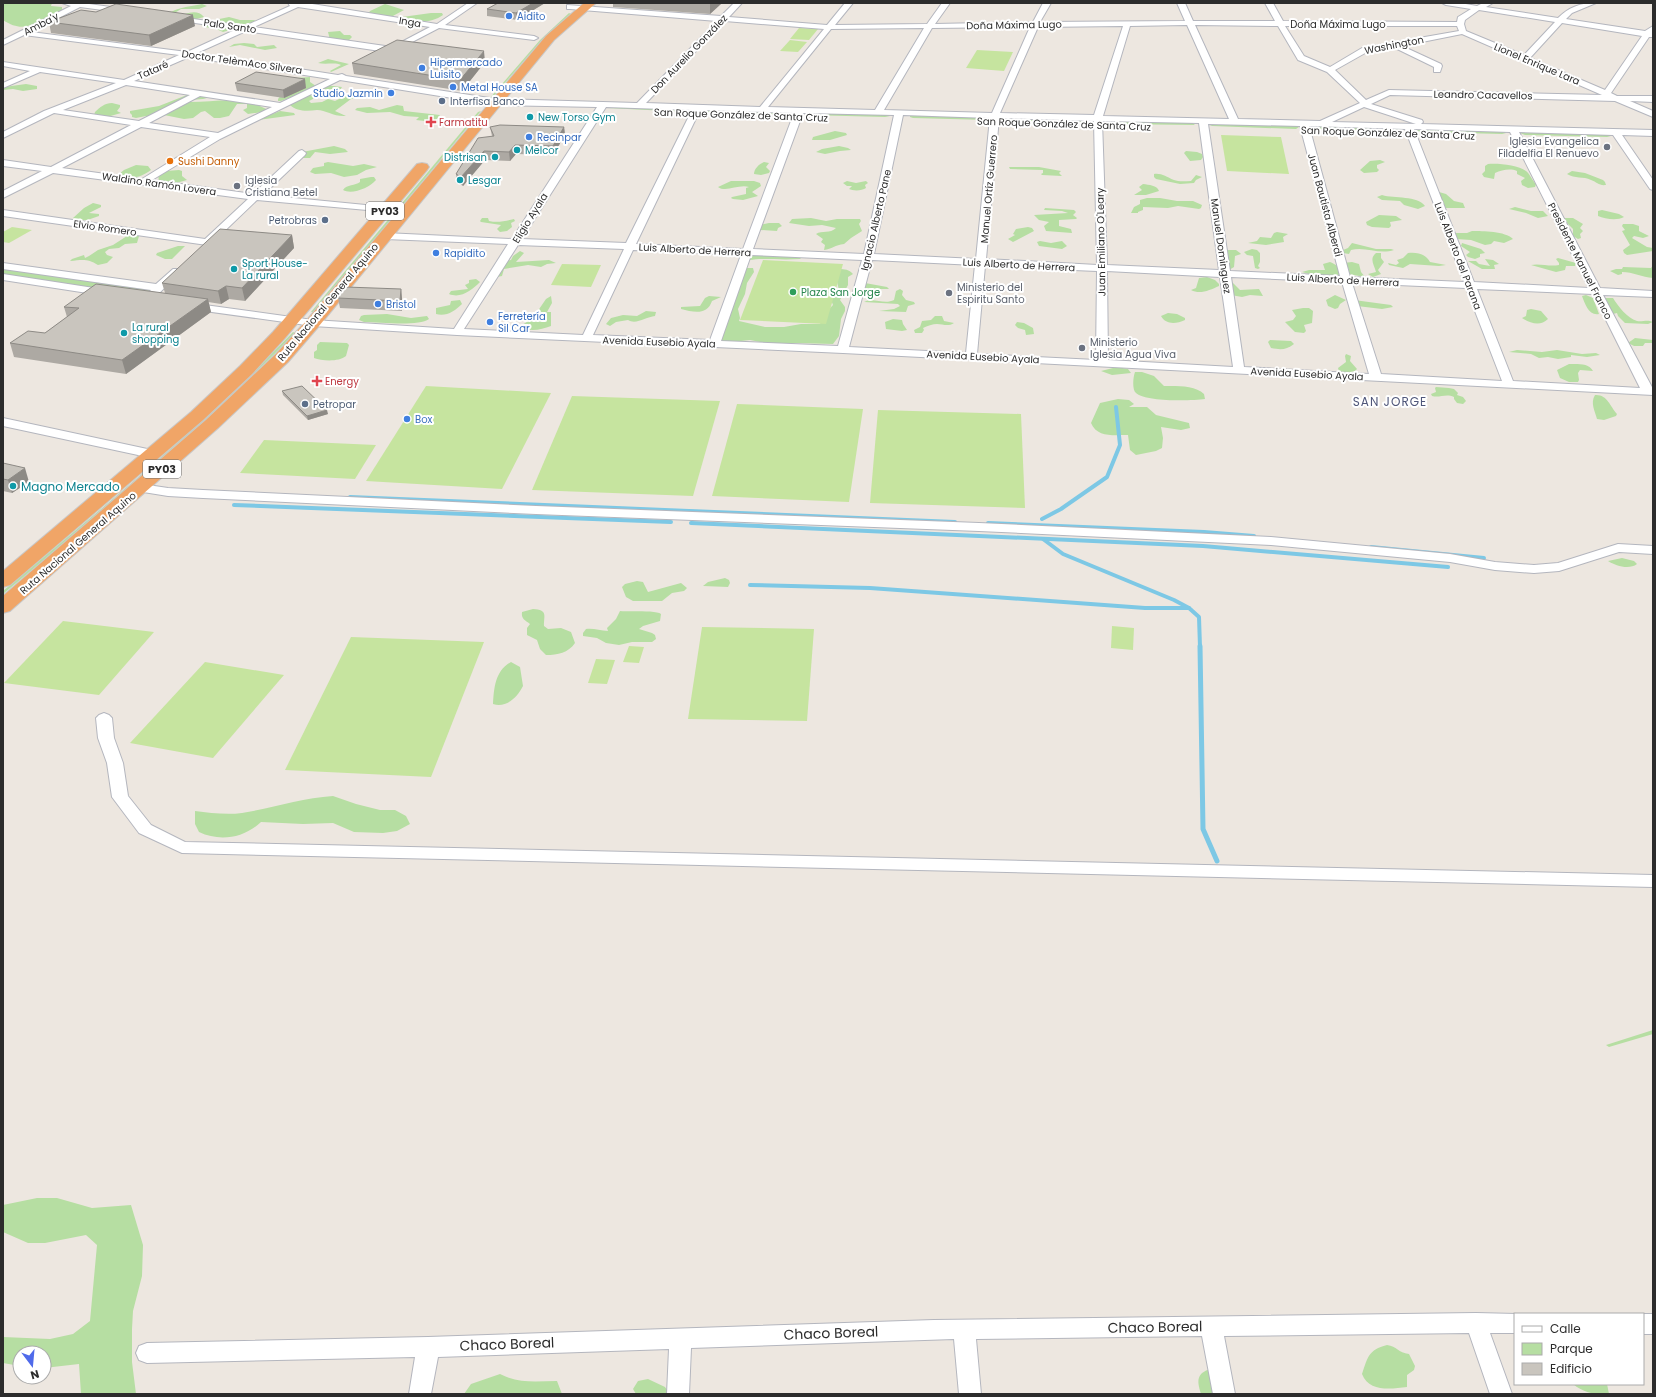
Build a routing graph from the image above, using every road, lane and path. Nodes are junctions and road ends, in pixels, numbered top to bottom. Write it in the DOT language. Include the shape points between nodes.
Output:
graph roads {
  1 [pos="66,3"];
  2 [pos="287,3"];
  3 [pos="473,3"];
  4 [pos="738,3"];
  5 [pos="849,3"];
  6 [pos="946,3"];
  7 [pos="1047,3"];
  8 [pos="1181,3"];
  9 [pos="1269,3"];
  10 [pos="1446,3"];
  11 [pos="1489,3"];
  12 [pos="1592,3"];
  13 [pos="91,4"];
  14 [pos="300,4"];
  15 [pos="78,5"];
  16 [pos="580,5"];
  17 [pos="1478,8"];
  18 [pos="135,12"];
  19 [pos="166,17"];
  20 [pos="556,18"];
  21 [pos="723,18"];
  22 [pos="1562,20"];
  23 [pos="1191,23"];
  24 [pos="1127,24"];
  25 [pos="1280,24"];
  26 [pos="438,26"];
  27 [pos="929,26"];
  28 [pos="1035,26"];
  29 [pos="829,27"];
  30 [pos="244,28"];
  31 [pos="1461,28"];
  32 [pos="543,30"];
  33 [pos="1651,32"];
  34 [pos="24,33"];
  35 [pos="534,38"];
  36 [pos="3,44"];
  37 [pos="1394,45"];
  38 [pos="393,50"];
  39 [pos="523,50"];
  40 [pos="188,54"];
  41 [pos="380,56"];
  42 [pos="1525,59"];
  43 [pos="3,64"];
  44 [pos="38,70"];
  45 [pos="354,70"];
  46 [pos="1330,70"];
  47 [pos="1437,70"];
  48 [pos="341,77"];
  49 [pos="124,83"];
  50 [pos="3,86"];
  51 [pos="490,87"];
  52 [pos="198,94"];
  53 [pos="1610,96"];
  54 [pos="1653,99"];
  55 [pos="489,103"];
  56 [pos="1364,104"];
  57 [pos="282,106"];
  58 [pos="639,106"];
  59 [pos="601,108"];
  60 [pos="762,109"];
  61 [pos="53,110"];
  62 [pos="696,111"];
  63 [pos="469,112"];
  64 [pos="878,112"];
  65 [pos="798,114"];
  66 [pos="1653,114"];
  67 [pos="898,116"];
  68 [pos="995,118"];
  69 [pos="1098,121"];
  70 [pos="1235,122"];
  71 [pos="139,124"];
  72 [pos="1203,124"];
  73 [pos="1320,124"];
  74 [pos="1305,127"];
  75 [pos="1435,127"];
  76 [pos="1409,130"];
  77 [pos="1515,133"];
  78 [pos="1653,133"];
  79 [pos="3,135"];
  80 [pos="218,136"];
  81 [pos="1618,136"];
  82 [pos="1653,140"];
  83 [pos="302,152"];
  84 [pos="429,159"];
  85 [pos="3,163"];
  86 [pos="50,170"];
  87 [pos="143,182"];
  88 [pos="1653,187"];
  89 [pos="3,195"];
  90 [pos="255,197"];
  91 [pos="386,210"];
  92 [pos="3,213"];
  93 [pos="385,236"];
  94 [pos="206,242"];
  95 [pos="515,242"];
  96 [pos="630,247"];
  97 [pos="196,252"];
  98 [pos="746,252"];
  99 [pos="868,257"];
  100 [pos="185,262"];
  101 [pos="982,263"];
  102 [pos="3,266"];
  103 [pos="1102,269"];
  104 [pos="1225,274"];
  105 [pos="3,277"];
  106 [pos="1346,280"];
  107 [pos="1470,286"];
  108 [pos="159,288"];
  109 [pos="1596,292"];
  110 [pos="1653,294"];
  111 [pos="119,295"];
  112 [pos="162,302"];
  113 [pos="306,302"];
  114 [pos="177,304"];
  115 [pos="290,320"];
  116 [pos="313,323"];
  117 [pos="458,332"];
  118 [pos="586,339"];
  119 [pos="714,344"];
  120 [pos="843,350"];
  121 [pos="971,357"];
  122 [pos="1102,364"];
  123 [pos="1239,370"];
  124 [pos="1376,378"];
  125 [pos="1509,386"];
  126 [pos="1651,392"];
  127 [pos="3,422"];
  128 [pos="152,454"];
  129 [pos="141,488"];
  130 [pos="1653,550"];
  131 [pos="1603,554"];
  132 [pos="1653,556"];
  133 [pos="3,581"];
  134 [pos="3,607"];
  135 [pos="104,718"];
  136 [pos="1653,881"];
  137 [pos="1476,1323"];
  138 [pos="1514,1323"];
  139 [pos="1211,1327"];
  140 [pos="964,1330"];
  141 [pos="680,1338"];
  142 [pos="428,1347"];
  143 [pos="146,1353"];
  144 [pos="420,1394"];
  145 [pos="678,1394"];
  146 [pos="970,1394"];
  147 [pos="1224,1394"];
  148 [pos="1501,1394"];
  1 -- 15 [label="street"];
  2 -- 14 [label="street, Inga"];
  3 -- 26 [label="street"];
  4 -- 21 [label="street, Don Aurelio González"];
  5 -- 29 [label="street"];
  6 -- 27 [label="street"];
  7 -- 28 [label="street, Manuel Ortíz Guerrero"];
  8 -- 23 [label="street"];
  9 -- 25 [label="street"];
  10 -- 17 [label="street"];
  11 -- 17 [label="street"];
  12 -- 22 [label="street" via="1569,11"];
  13 -- 15 [label="street"];
  13 -- 18 [label="street"];
  14 -- 26 [label="street, Inga"];
  14 -- 30 [label="street, Tataré"];
  15 -- 34 [label="street, Amba'y"];
  16 -- 20 [label="highway"];
  16 -- 21 [label="street, Doña Máxima Lugo"];
  16 -- 55 [label="highway, Ruta Nacional General Aquino / PY03"];
  17 -- 22 [label="street"];
  17 -- 31 [label="street" via="1461,19"];
  19 -- 30 [label="street, Palo Santo"];
  21 -- 29 [label="street, Doña Máxima Lugo"];
  21 -- 58 [label="street, Don Aurelio González"];
  22 -- 33 [label="street"];
  22 -- 42 [label="street"];
  23 -- 24 [label="street, Doña Máxima Lugo"];
  23 -- 25 [label="street, Doña Máxima Lugo"];
  23 -- 70 [label="street"];
  24 -- 28 [label="street, Doña Máxima Lugo"];
  24 -- 69 [label="street, Juan Emiliano O'Leary"];
  25 -- 31 [label="street, Doña Máxima Lugo"];
  25 -- 46 [label="street" via="1301,58"];
  26 -- 35 [label="street, Inga"];
  26 -- 38 [label="street"];
  27 -- 28 [label="street, Doña Máxima Lugo"];
  27 -- 29 [label="street, Doña Máxima Lugo"];
  27 -- 64 [label="street"];
  28 -- 68 [label="street, Manuel Ortíz Guerrero"];
  29 -- 60 [label="street"];
  30 -- 38 [label="street, Palo Santo"];
  30 -- 40 [label="street, Tataré"];
  31 -- 37 [label="street, Washington"];
  31 -- 42 [label="street, Lionel Enrique Lara"];
  32 -- 35 [label="highway"];
  33 -- 53 [label="street"];
  34 -- 36 [label="street, Amba'y"];
  34 -- 40 [label="street, Doctor TelèmAco Silvera"];
  35 -- 39 [label="highway"];
  37 -- 46 [label="street, Washington" via="1365,50"];
  37 -- 47 [label="street" via="1438,66"];
  38 -- 41 [label="street"];
  40 -- 48 [label="street, Doctor TelèmAco Silvera"];
  40 -- 49 [label="street, Tataré"];
  42 -- 53 [label="street, Lionel Enrique Lara"];
  43 -- 44 [label="street"];
  44 -- 49 [label="street"];
  44 -- 50 [label="street"];
  45 -- 48 [label="street"];
  46 -- 56 [label="street"];
  48 -- 55 [label="street, Doctor TelèmAco Silvera"];
  48 -- 57 [label="street"];
  49 -- 52 [label="street"];
  49 -- 61 [label="street, Tataré"];
  51 -- 55 [label="highway, Ruta Nacional General Aquino / PY03"];
  52 -- 57 [label="street"];
  52 -- 71 [label="street"];
  53 -- 54 [label="street, Leandro Cacavellos"];
  53 -- 56 [label="street, Leandro Cacavellos" via="1388,92"];
  53 -- 66 [label="street, Lionel Enrique Lara"];
  55 -- 59 [label="street, San Roque González de Santa Cruz"];
  55 -- 63 [label="highway, Ruta Nacional General Aquino / PY03"];
  55 -- 93 [label="highway, Ruta Nacional General Aquino / PY03"];
  56 -- 73 [label="street, Leandro Cacavellos"];
  56 -- 75 [label="street"];
  57 -- 80 [label="street"];
  58 -- 59 [label="street"];
  58 -- 62 [label="street"];
  59 -- 62 [label="street, San Roque González de Santa Cruz"];
  59 -- 95 [label="street, Eligio Ayala"];
  60 -- 62 [label="street"];
  60 -- 65 [label="street"];
  61 -- 71 [label="street"];
  61 -- 79 [label="street, Tataré"];
  62 -- 65 [label="street, San Roque González de Santa Cruz"];
  62 -- 96 [label="street"];
  64 -- 65 [label="street"];
  64 -- 67 [label="street"];
  65 -- 67 [label="street, San Roque González de Santa Cruz"];
  65 -- 98 [label="street"];
  67 -- 68 [label="street, San Roque González de Santa Cruz"];
  67 -- 99 [label="street, Ignacio Alberto Pane"];
  68 -- 69 [label="street, San Roque González de Santa Cruz"];
  68 -- 101 [label="street, Manuel Ortíz Guerrero"];
  69 -- 72 [label="street, San Roque González de Santa Cruz"];
  69 -- 103 [label="street, Juan Emiliano O'Leary"];
  70 -- 72 [label="street"];
  70 -- 74 [label="street"];
  71 -- 80 [label="street"];
  71 -- 86 [label="street"];
  72 -- 74 [label="street, San Roque González de Santa Cruz"];
  72 -- 104 [label="street, Manuel Dominguez"];
  73 -- 74 [label="street"];
  73 -- 76 [label="street"];
  74 -- 76 [label="street, San Roque González de Santa Cruz"];
  74 -- 106 [label="street, Juan Bautista Alberdi"];
  75 -- 76 [label="street"];
  75 -- 77 [label="street"];
  76 -- 77 [label="street, San Roque González de Santa Cruz"];
  76 -- 107 [label="street, Luis Alberto del Parana"];
  77 -- 81 [label="street, San Roque González de Santa Cruz"];
  77 -- 109 [label="street, Presidente Manuel Franco"];
  78 -- 81 [label="street"];
  80 -- 87 [label="street"];
  81 -- 82 [label="street, San Roque González de Santa Cruz"];
  81 -- 88 [label="street"];
  83 -- 90 [label="street"];
  84 -- 91 [label="highway, Ruta Nacional General Aquino / PY03"];
  85 -- 86 [label="street, Waldino Ramón Lovera"];
  86 -- 87 [label="street, Waldino Ramón Lovera"];
  86 -- 89 [label="street"];
  87 -- 90 [label="street, Waldino Ramón Lovera"];
  90 -- 91 [label="street, Waldino Ramón Lovera"];
  90 -- 94 [label="street"];
  91 -- 113 [label="highway, Ruta Nacional General Aquino / PY03"];
  92 -- 94 [label="street, Elvio Romero"];
  93 -- 95 [label="street, Luis Alberto de Herrera"];
  93 -- 116 [label="highway, Ruta Nacional General Aquino / PY03"];
  94 -- 97 [label="street"];
  95 -- 96 [label="street, Luis Alberto de Herrera"];
  95 -- 117 [label="street, Eligio Ayala"];
  96 -- 98 [label="street, Luis Alberto de Herrera"];
  96 -- 118 [label="street"];
  98 -- 99 [label="street, Luis Alberto de Herrera"];
  98 -- 119 [label="street"];
  99 -- 101 [label="street, Luis Alberto de Herrera"];
  99 -- 120 [label="street, Ignacio Alberto Pane"];
  100 -- 108 [label="street"];
  101 -- 103 [label="street, Luis Alberto de Herrera"];
  101 -- 121 [label="street, Manuel Ortíz Guerrero"];
  102 -- 108 [label="street"];
  103 -- 104 [label="street, Luis Alberto de Herrera"];
  103 -- 122 [label="street, Juan Emiliano O'Leary"];
  104 -- 106 [label="street, Luis Alberto de Herrera"];
  104 -- 123 [label="street, Manuel Dominguez"];
  105 -- 111 [label="street"];
  106 -- 107 [label="street, Luis Alberto de Herrera"];
  106 -- 124 [label="street, Juan Bautista Alberdi"];
  107 -- 109 [label="street, Luis Alberto de Herrera"];
  107 -- 125 [label="street, Luis Alberto del Parana"];
  108 -- 112 [label="street" via="143,299"];
  109 -- 110 [label="street, Luis Alberto de Herrera"];
  109 -- 126 [label="street, Presidente Manuel Franco"];
  113 -- 115 [label="highway, Ruta Nacional General Aquino / PY03"];
  113 -- 116 [label="street" via="307,308 303,316"];
  114 -- 115 [label="street, Avenida Eusebio Ayala"];
  115 -- 116 [label="street, Avenida Eusebio Ayala"];
  115 -- 128 [label="highway, Ruta Nacional General Aquino / PY03" via="246,370"];
  116 -- 117 [label="street, Avenida Eusebio Ayala"];
  116 -- 129 [label="highway, Ruta Nacional General Aquino / PY03" via="277,363"];
  117 -- 118 [label="street, Avenida Eusebio Ayala"];
  118 -- 119 [label="street, Avenida Eusebio Ayala"];
  119 -- 120 [label="street, Avenida Eusebio Ayala"];
  120 -- 121 [label="street, Avenida Eusebio Ayala"];
  121 -- 122 [label="street, Avenida Eusebio Ayala"];
  122 -- 123 [label="street, Avenida Eusebio Ayala"];
  123 -- 124 [label="street, Avenida Eusebio Ayala"];
  124 -- 125 [label="street, Avenida Eusebio Ayala"];
  125 -- 126 [label="street, Avenida Eusebio Ayala"];
  127 -- 128 [label="street"];
  128 -- 133 [label="highway, Ruta Nacional General Aquino / PY03"];
  129 -- 131 [label="street" via="211,495 1271,541 1450,558 1495,566 1534,569 1559,567"];
  129 -- 134 [label="highway, Ruta Nacional General Aquino / PY03"];
  130 -- 131 [label="street" via="1618,548"];
  131 -- 132 [label="street"];
  135 -- 136 [label="street" via="106,738 115,763 120,797 145,829 182,847"];
  137 -- 138 [label="street, Chaco Boreal"];
  137 -- 139 [label="street, Chaco Boreal"];
  137 -- 148 [label="street"];
  139 -- 140 [label="street, Chaco Boreal"];
  139 -- 147 [label="street"];
  140 -- 141 [label="street, Chaco Boreal"];
  140 -- 146 [label="street"];
  141 -- 142 [label="street, Chaco Boreal"];
  141 -- 145 [label="street"];
  142 -- 143 [label="street, Chaco Boreal"];
  142 -- 144 [label="street"];
}
